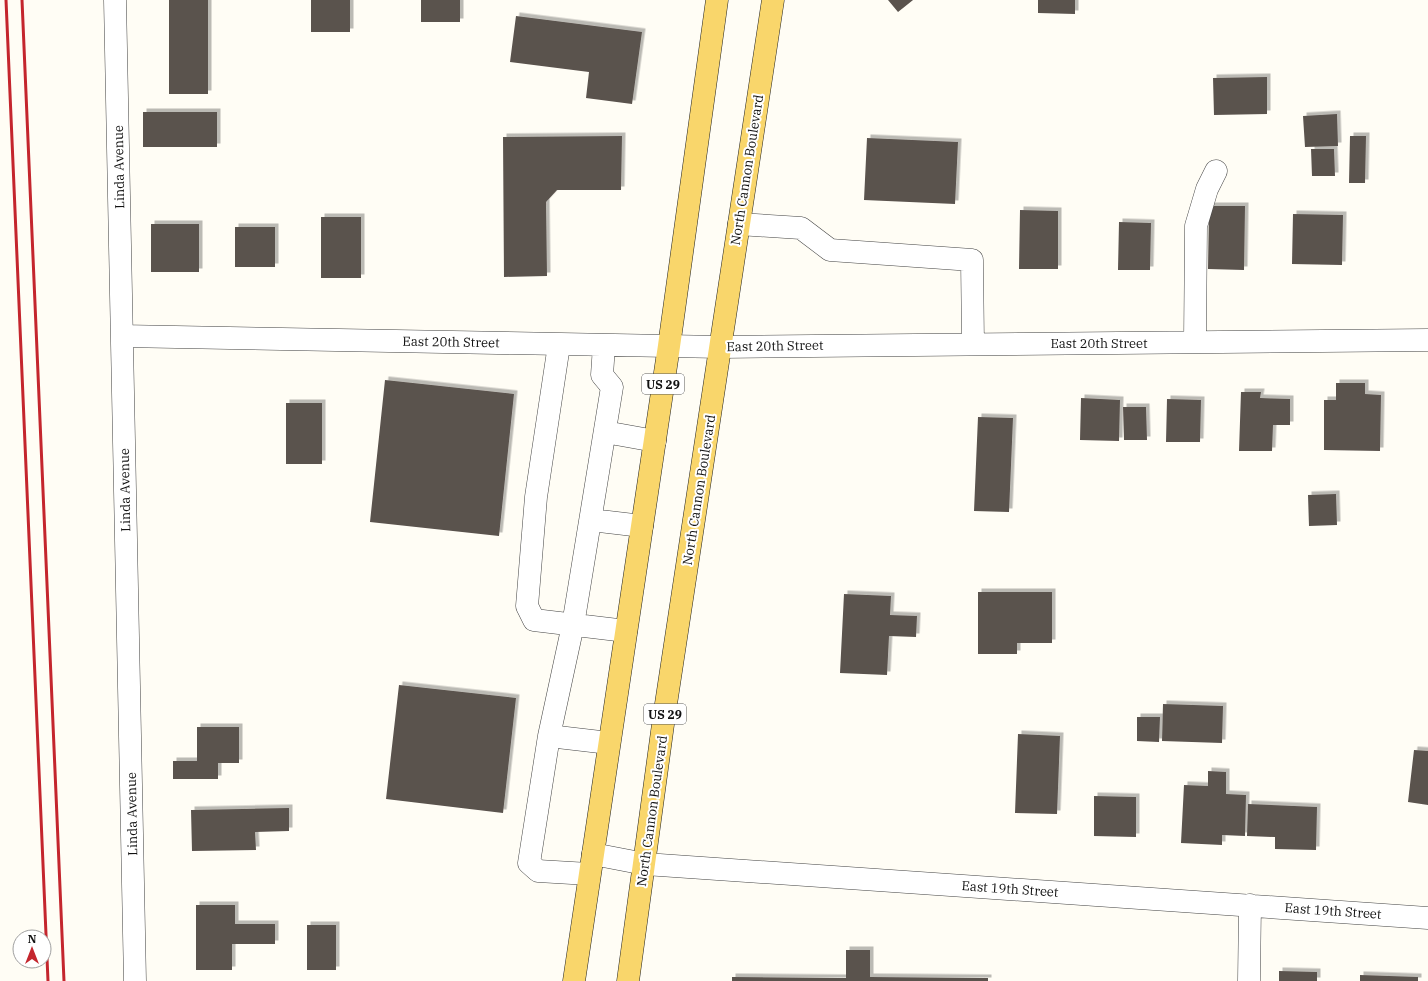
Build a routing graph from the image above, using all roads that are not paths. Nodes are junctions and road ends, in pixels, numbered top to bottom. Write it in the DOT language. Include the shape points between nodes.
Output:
graph roads {
  1 [pos="115,0"];
  2 [pos="717,0"];
  3 [pos="773,0"];
  4 [pos="1216,171"];
  5 [pos="739,224"];
  6 [pos="122,336"];
  7 [pos="1428,340"];
  8 [pos="1195,342"];
  9 [pos="974,344"];
  10 [pos="559,345"];
  11 [pos="604,346"];
  12 [pos="669,346"];
  13 [pos="721,347"];
  14 [pos="605,432"];
  15 [pos="655,441"];
  16 [pos="591,520"];
  17 [pos="642,526"];
  18 [pos="573,625"];
  19 [pos="626,631"];
  20 [pos="549,736"];
  21 [pos="609,743"];
  22 [pos="591,864"];
  23 [pos="645,864"];
  24 [pos="1250,905"];
  25 [pos="1428,918"];
  26 [pos="135,981"];
  27 [pos="574,981"];
  28 [pos="628,981"];
  29 [pos="1249,981"];
  1 -- 6 [label="street, Linda Avenue"];
  2 -- 12 [label="main road, US 29"];
  3 -- 5 [label="main road, North Cannon Boulevard / US 29"];
  4 -- 8 [label="street" via="1207,189 1196,226"];
  5 -- 9 [label="street" via="801,228 830,250 972,260"];
  5 -- 13 [label="main road, North Cannon Boulevard / US 29"];
  6 -- 10 [label="street, East 20th Street"];
  6 -- 26 [label="street, Linda Avenue"];
  7 -- 8 [label="street, East 20th Street"];
  8 -- 9 [label="street, East 20th Street"];
  9 -- 13 [label="street, East 20th Street"];
  10 -- 11 [label="street, East 20th Street"];
  10 -- 18 [label="street" via="536,497 526,606 534,620"];
  11 -- 12 [label="street, East 20th Street"];
  11 -- 14 [label="street" via="602,375 612,387"];
  12 -- 13 [label="street, East 20th Street"];
  12 -- 15 [label="main road, US 29"];
  13 -- 23 [label="main road, North Cannon Boulevard / US 29" via="664,717"];
  14 -- 15 [label="street"];
  14 -- 16 [label="street"];
  15 -- 17 [label="main road, US 29"];
  16 -- 17 [label="street"];
  16 -- 18 [label="street"];
  17 -- 19 [label="main road, US 29"];
  18 -- 19 [label="street"];
  18 -- 20 [label="street"];
  19 -- 21 [label="main road, US 29"];
  20 -- 21 [label="street"];
  20 -- 22 [label="street, East 19th Street" via="530,863 538,871"];
  21 -- 22 [label="main road, US 29"];
  22 -- 23 [label="street, East 19th Street"];
  22 -- 27 [label="main road, US 29"];
  23 -- 24 [label="street, East 19th Street"];
  23 -- 28 [label="main road, North Cannon Boulevard / US 29"];
  24 -- 25 [label="street, East 19th Street"];
  24 -- 29 [label="street"];
}
